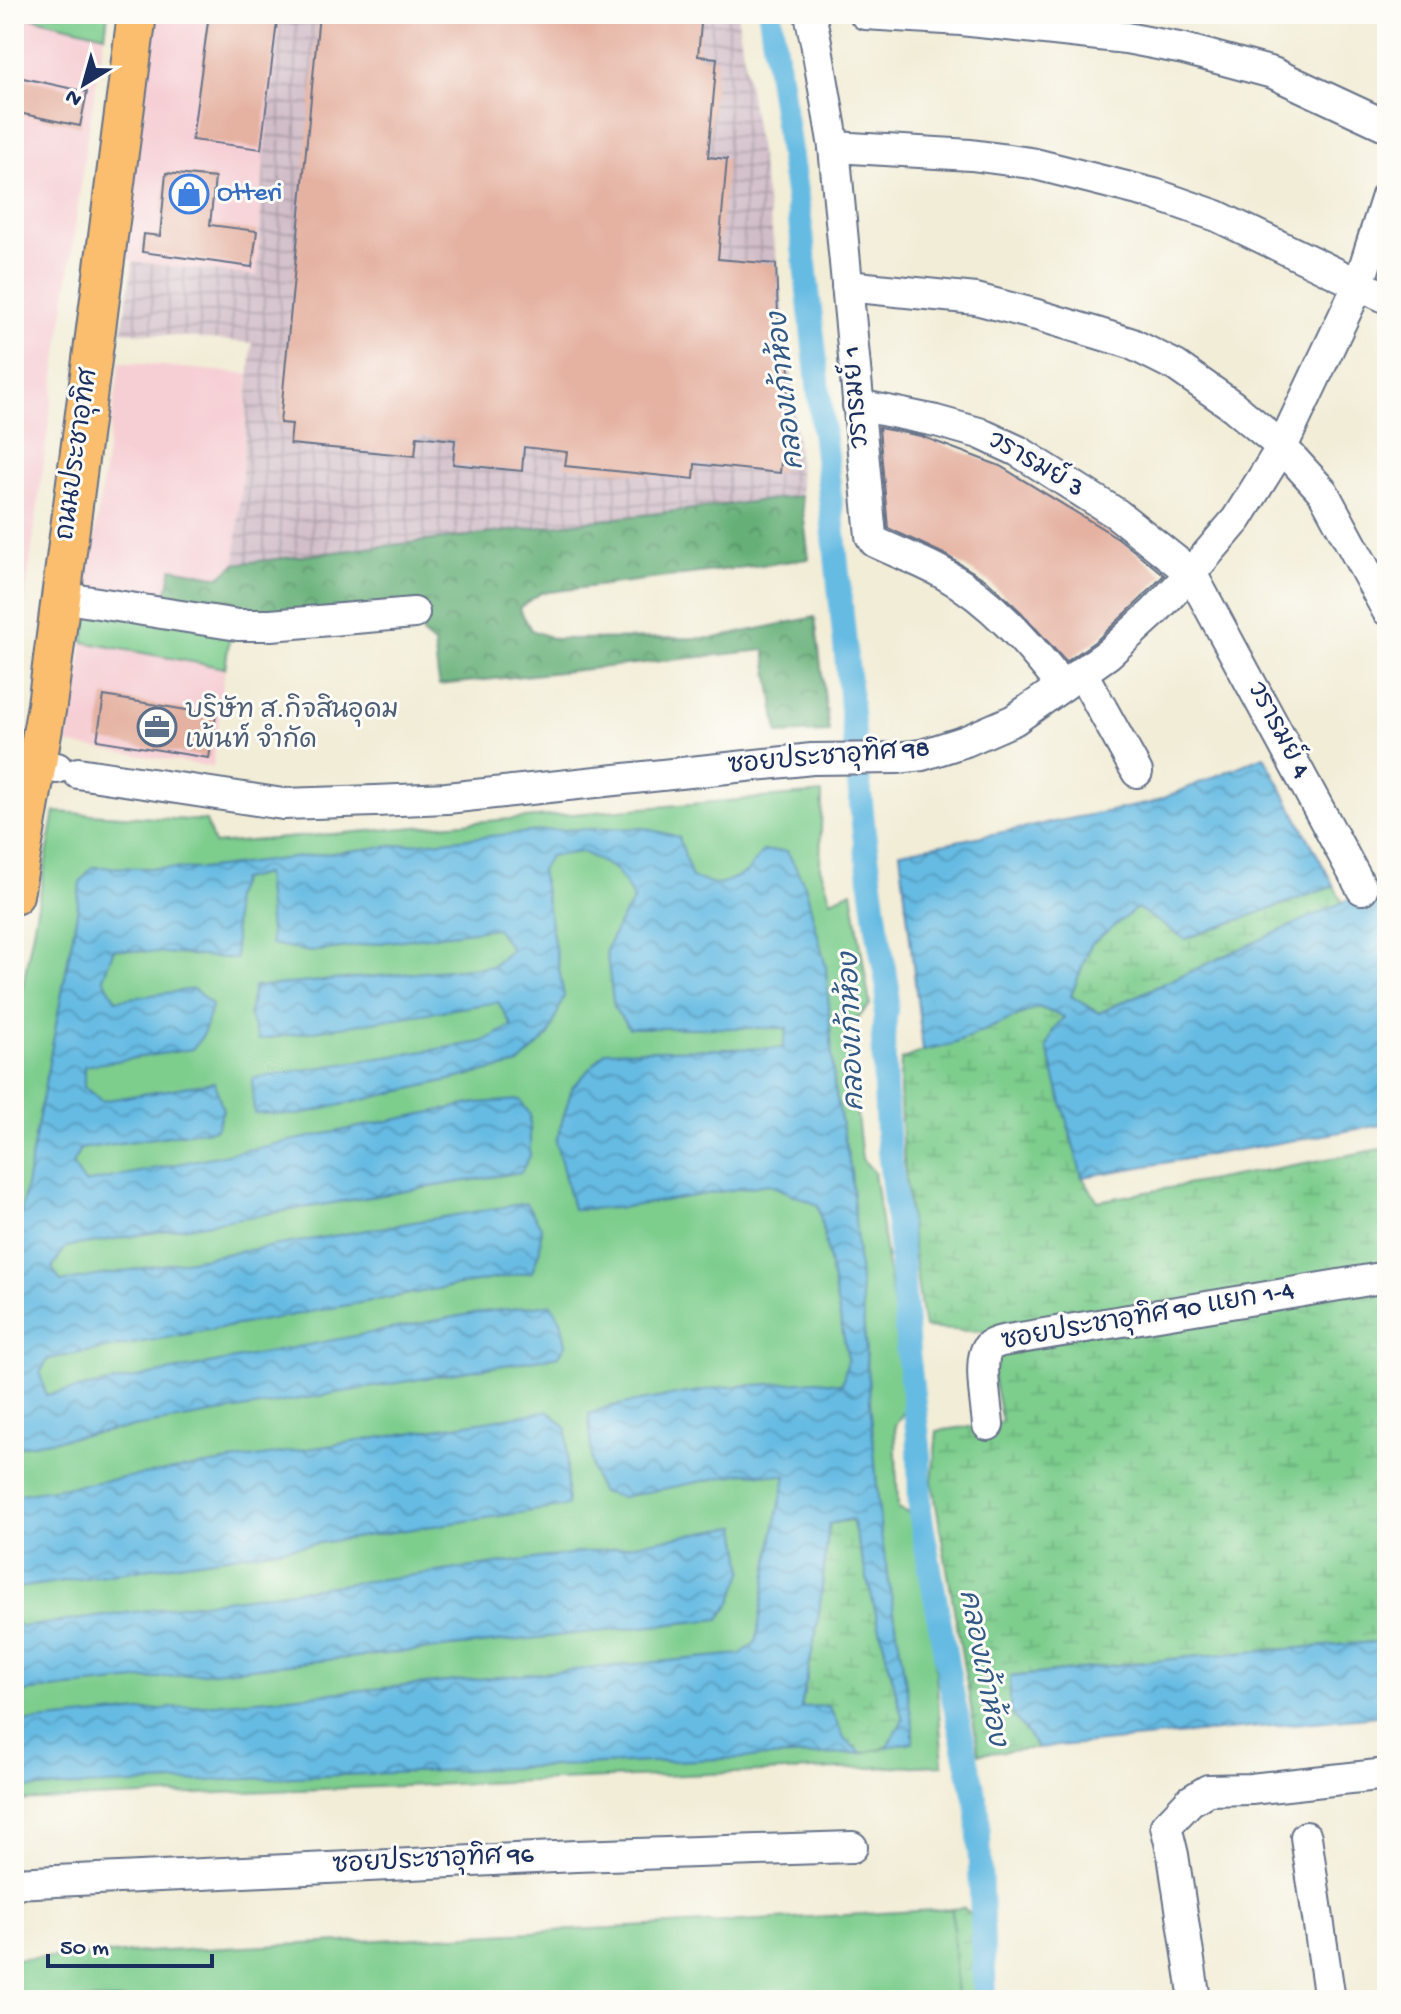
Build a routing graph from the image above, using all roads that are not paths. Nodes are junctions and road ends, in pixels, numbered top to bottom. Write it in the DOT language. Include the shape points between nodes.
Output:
graph roads {
  1 [pos="137,14"];
  2 [pos="810,14"];
  3 [pos="865,14"];
  4 [pos="1387,126"];
  5 [pos="834,147"];
  6 [pos="1387,196"];
  7 [pos="1359,284"];
  8 [pos="847,286"];
  9 [pos="1387,298"];
  10 [pos="858,405"];
  11 [pos="1282,447"];
  12 [pos="1191,573"];
  13 [pos="60,597"];
  14 [pos="1387,610"];
  15 [pos="414,613"];
  16 [pos="1072,679"];
  17 [pos="46,767"];
  18 [pos="1137,772"];
  19 [pos="1362,889"];
  20 [pos="14,895"];
  21 [pos="1387,1277"];
  22 [pos="988,1425"];
  23 [pos="1387,1774"];
  24 [pos="1306,1837"];
  25 [pos="852,1847"];
  26 [pos="14,1883"];
  27 [pos="1195,2000"];
  28 [pos="1330,2000"];
  1 -- 13 [label="main road, ถนนประชาอุทิศ"];
  2 -- 5 [label="street, วรารมย์ 1"];
  3 -- 4 [label="street" via="1126,38 1184,49 1273,73"];
  5 -- 7 [label="street" via="971,155 1096,178 1217,216"];
  5 -- 8 [label="street, วรารมย์ 1"];
  6 -- 7 [label="street, ซอยประชาอุทิศ 98"];
  7 -- 9 [label="street"];
  7 -- 11 [label="street, ซอยประชาอุทิศ 98"];
  8 -- 10 [label="street, วรารมย์ 1"];
  8 -- 11 [label="street" via="976,299 1130,343 1176,366"];
  10 -- 12 [label="street, วรารมย์ 3" via="979,433 1018,451 1117,514"];
  10 -- 16 [label="street, วรารมย์ 1" via="875,542 979,597"];
  11 -- 12 [label="street, ซอยประชาอุทิศ 98" via="1237,519"];
  11 -- 14 [label="street" via="1323,492"];
  12 -- 16 [label="street, ซอยประชาอุทิศ 98" via="1120,644"];
  12 -- 19 [label="street, วรารมย์ 4"];
  13 -- 15 [label="street" via="238,625"];
  13 -- 17 [label="main road, ถนนประชาอุทิศ" via="47,705"];
  16 -- 17 [label="street, ซอยประชาอุทิศ 98" via="1014,720 922,755 812,759 447,798 283,804"];
  16 -- 18 [label="street"];
  17 -- 20 [label="main road, ถนนประชาอุทิศ"];
  21 -- 22 [label="street, ซอยประชาอุทิศ 90 แยก 1-4" via="990,1345 983,1364"];
  23 -- 27 [label="street" via="1208,1790 1166,1826"];
  24 -- 28 [label="street"];
  25 -- 26 [label="street, ซอยประชาอุทิศ 96"];
}
